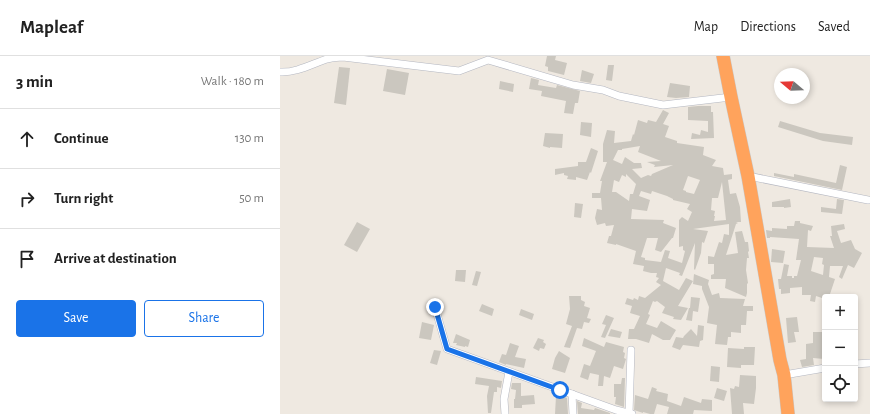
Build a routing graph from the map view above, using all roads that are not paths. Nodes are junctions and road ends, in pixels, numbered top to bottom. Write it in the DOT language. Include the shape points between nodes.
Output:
graph roads {
  1 [pos="723,56"];
  2 [pos="280,72"];
  3 [pos="731,97"];
  4 [pos="748,176"];
  5 [pos="868,200"];
  6 [pos="435,307"];
  7 [pos="632,350"];
  8 [pos="870,363"];
  9 [pos="858,364"];
  10 [pos="822,369"];
  11 [pos="509,372"];
  12 [pos="784,375"];
  13 [pos="572,394"];
  14 [pos="505,414"];
  15 [pos="573,414"];
  16 [pos="630,414"];
  17 [pos="788,414"];
  1 -- 3 [label="highway"];
  2 -- 3 [label="street" via="343,56 459,71 488,60 573,85 663,105"];
  3 -- 4 [label="highway"];
  4 -- 5 [label="street"];
  4 -- 12 [label="highway"];
  6 -- 11 [label="street" via="447,349"];
  7 -- 16 [label="street"];
  8 -- 9 [label="street"];
  10 -- 12 [label="street"];
  11 -- 13 [label="street"];
  11 -- 14 [label="street" via="504,399"];
  12 -- 17 [label="highway"];
  13 -- 15 [label="street"];
  13 -- 16 [label="street"];
}
